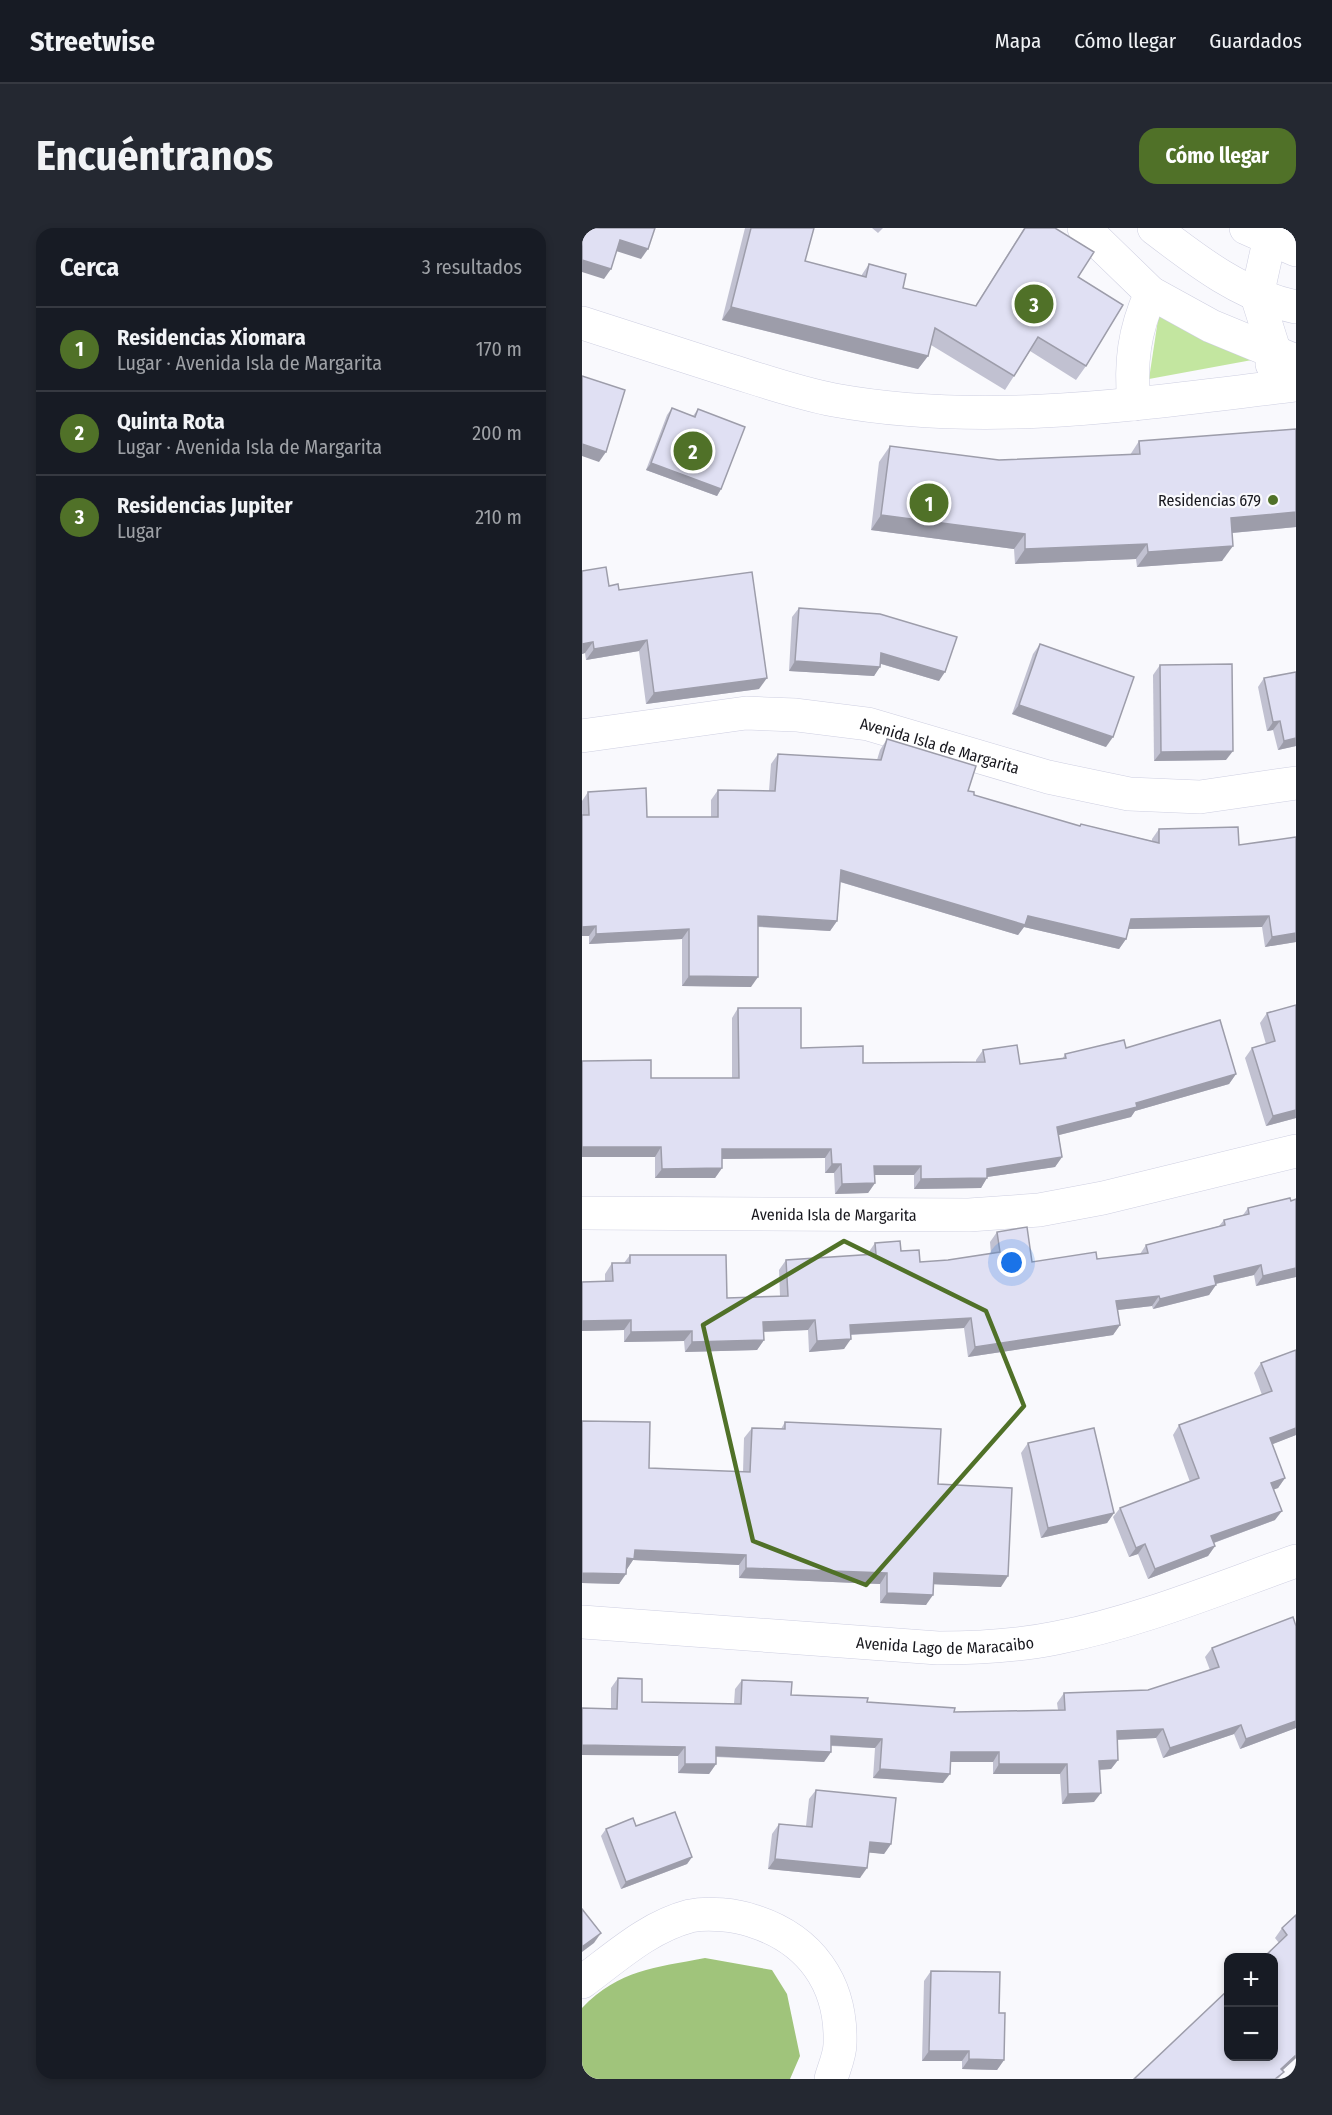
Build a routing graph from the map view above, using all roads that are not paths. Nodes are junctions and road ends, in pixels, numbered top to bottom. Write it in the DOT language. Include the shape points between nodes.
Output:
graph roads {
  1 [pos="1084,228"];
  2 [pos="1154,228"];
  3 [pos="1271,237"];
  4 [pos="1151,293"];
  5 [pos="1257,296"];
  6 [pos="1296,307"];
  7 [pos="582,323"];
  8 [pos="1286,357"];
  9 [pos="1280,387"];
  10 [pos="1134,404"];
  11 [pos="582,736"];
  12 [pos="1296,783"];
  13 [pos="1296,1150"];
  14 [pos="582,1213"];
  15 [pos="1296,1561"];
  16 [pos="582,1622"];
  17 [pos="582,1982"];
  18 [pos="831,2079"];
  1 -- 4 [label="street"];
  2 -- 5 [label="street"];
  3 -- 5 [label="street"];
  4 -- 8 [label="street" via="1211,326"];
  4 -- 10 [label="street" via="1137,331 1132,376"];
  5 -- 6 [label="street"];
  5 -- 8 [label="street"];
  7 -- 10 [label="street" via="833,400 961,414 1018,414"];
  8 -- 9 [label="street"];
  9 -- 10 [label="street"];
  11 -- 12 [label="street, Avenida Isla de Margarita" via="746,714 796,715 868,724 1048,777 1129,795 1200,797"];
  13 -- 14 [label="street, Avenida Isla de Margarita" via="1039,1210 969,1215"];
  15 -- 16 [label="street, Avenida Lago de Maracaibo" via="1145,1614 1057,1638 991,1647 938,1648"];
  17 -- 18 [label="street" via="648,1932 692,1916 739,1917 774,1927 811,1954 828,1981 840,2045"];
}
